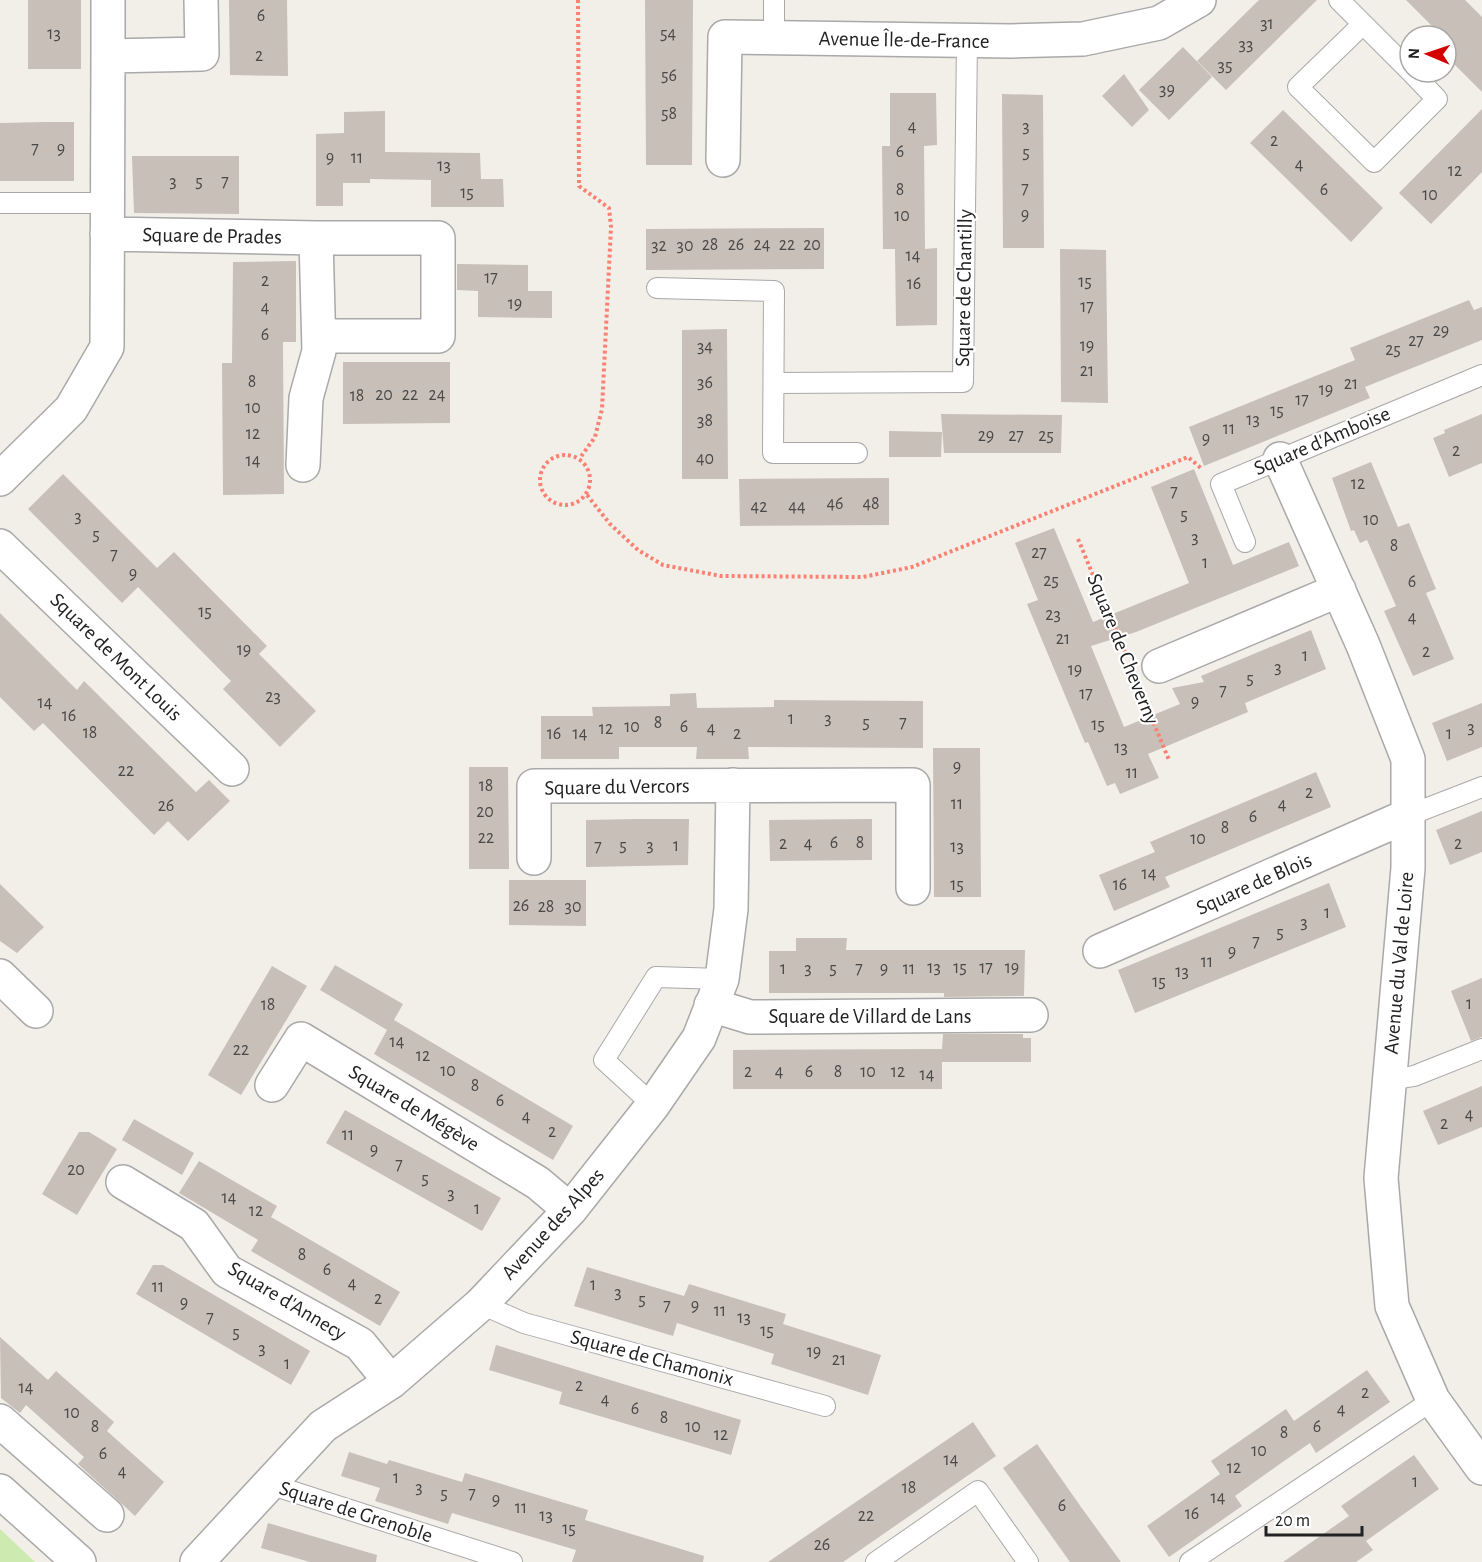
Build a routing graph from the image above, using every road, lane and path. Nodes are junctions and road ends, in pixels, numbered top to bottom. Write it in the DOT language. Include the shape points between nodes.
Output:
graph roads {
  1 [pos="108,0"];
  2 [pos="201,0"];
  3 [pos="578,0"];
  4 [pos="774,0"];
  5 [pos="1199,0"];
  6 [pos="1339,0"];
  7 [pos="1363,24"];
  8 [pos="774,38"];
  9 [pos="967,40"];
  10 [pos="108,56"];
  11 [pos="1398,60"];
  12 [pos="1422,84"];
  13 [pos="723,160"];
  14 [pos="0,203"];
  15 [pos="107,219"];
  16 [pos="316,238"];
  17 [pos="657,288"];
  18 [pos="319,336"];
  19 [pos="1482,375"];
  20 [pos="774,383"];
  21 [pos="857,453"];
  22 [pos="580,458"];
  23 [pos="1280,459"];
  24 [pos="303,465"];
  25 [pos="0,479"];
  26 [pos="1221,484"];
  27 [pos="587,495"];
  28 [pos="1078,539"];
  29 [pos="1245,542"];
  30 [pos="0,546"];
  31 [pos="1339,590"];
  32 [pos="1143,673"];
  33 [pos="1169,760"];
  34 [pos="232,769"];
  35 [pos="733,785"];
  36 [pos="1482,787"];
  37 [pos="1407,816"];
  38 [pos="534,858"];
  39 [pos="913,888"];
  40 [pos="1100,951"];
  41 [pos="0,976"];
  42 [pos="716,992"];
  43 [pos="36,1011"];
  44 [pos="1031,1015"];
  45 [pos="1482,1049"];
  46 [pos="1390,1080"];
  47 [pos="272,1085"];
  48 [pos="653,1105"];
  49 [pos="123,1182"];
  50 [pos="570,1210"];
  51 [pos="481,1304"];
  52 [pos="391,1382"];
  53 [pos="1433,1400"];
  54 [pos="825,1406"];
  55 [pos="0,1421"];
  56 [pos="39,1455"];
  57 [pos="1482,1468"];
  58 [pos="269,1484"];
  59 [pos="1,1492"];
  60 [pos="107,1515"];
  61 [pos="80,1562"];
  62 [pos="197,1562"];
  63 [pos="512,1562"];
  64 [pos="876,1562"];
  65 [pos="1028,1562"];
  66 [pos="1190,1562"];
  1 -- 10 [label="street"];
  2 -- 10 [label="street" via="202,54"];
  3 -- 22 [label="path" via="579,186 609,208 611,227 602,409 596,437"];
  4 -- 8 [label="lane"];
  5 -- 9 [label="street, Avenue Île-de-France" via="1159,23 1083,39"];
  6 -- 7 [label="lane"];
  7 -- 11 [label="lane"];
  7 -- 12 [label="lane" via="1298,87 1374,162 1437,99"];
  8 -- 9 [label="street, Avenue Île-de-France"];
  8 -- 13 [label="street, Avenue Île-de-France" via="725,37"];
  9 -- 20 [label="lane, Square de Chantilly" via="963,382"];
  10 -- 15 [label="street"];
  14 -- 15 [label="lane"];
  15 -- 16 [label="street, Square de Prades"];
  15 -- 25 [label="street" via="106,346 71,409"];
  16 -- 18 [label="street"];
  16 -- 18 [label="street, Square de Prades" via="438,238 438,336"];
  17 -- 20 [label="lane" via="774,291"];
  18 -- 24 [label="street" via="320,351 306,398"];
  19 -- 23 [label="lane, Square d'Amboise"];
  20 -- 21 [label="lane" via="773,453"];
  22 -- 27 [label="path" via="591,475"];
  22 -- 27 [label="path" via="560,455 543,466 540,486 551,502 570,506"];
  23 -- 26 [label="lane, Square d'Amboise"];
  23 -- 31 [label="street, Avenue du Val de Loire"];
  26 -- 27 [label="path" via="1188,457 912,567 862,577 721,576 663,565 638,550"];
  26 -- 29 [label="lane"];
  28 -- 32 [label="path, Square de Cheverny"];
  30 -- 34 [label="street, Square de Mont Louis"];
  31 -- 32 [label="street, Square de Cheverny"];
  31 -- 37 [label="street, Avenue du Val de Loire" via="1408,759"];
  32 -- 33 [label="path, Square de Cheverny"];
  35 -- 38 [label="street, Square du Vercors" via="534,786"];
  35 -- 39 [label="street" via="913,785"];
  35 -- 42 [label="street, Avenue des Alpes" via="731,909"];
  36 -- 37 [label="lane"];
  37 -- 40 [label="street, Square de Blois"];
  37 -- 46 [label="street, Avenue du Val de Loire" via="1408,868"];
  41 -- 43 [label="street"];
  42 -- 44 [label="street, Square de Villard de Lans" via="750,1017"];
  42 -- 48 [label="street, Avenue des Alpes" via="699,1038"];
  42 -- 48 [label="lane" via="656,977 604,1060"];
  45 -- 46 [label="lane" via="1414,1076"];
  46 -- 53 [label="street, Avenue du Val de Loire" via="1382,1178 1392,1306"];
  47 -- 50 [label="street, Square de Mégève" via="301,1039 538,1183"];
  48 -- 50 [label="street, Avenue des Alpes"];
  49 -- 52 [label="street, Square d'Annecy" via="194,1225 227,1271 360,1344"];
  50 -- 51 [label="street, Avenue des Alpes"];
  51 -- 52 [label="street, Avenue des Alpes"];
  51 -- 54 [label="lane, Square de Chamonix" via="524,1323"];
  52 -- 58 [label="street, Avenue des Alpes" via="323,1426"];
  53 -- 57 [label="street, Avenue du Val de Loire"];
  53 -- 66 [label="lane"];
  55 -- 56 [label="street"];
  56 -- 59 [label="street"];
  56 -- 60 [label="street"];
  58 -- 62 [label="street, Avenue des Alpes"];
  58 -- 63 [label="lane, Square de Grenoble"];
  59 -- 61 [label="street"];
  64 -- 65 [label="lane" via="978,1491"];
}
